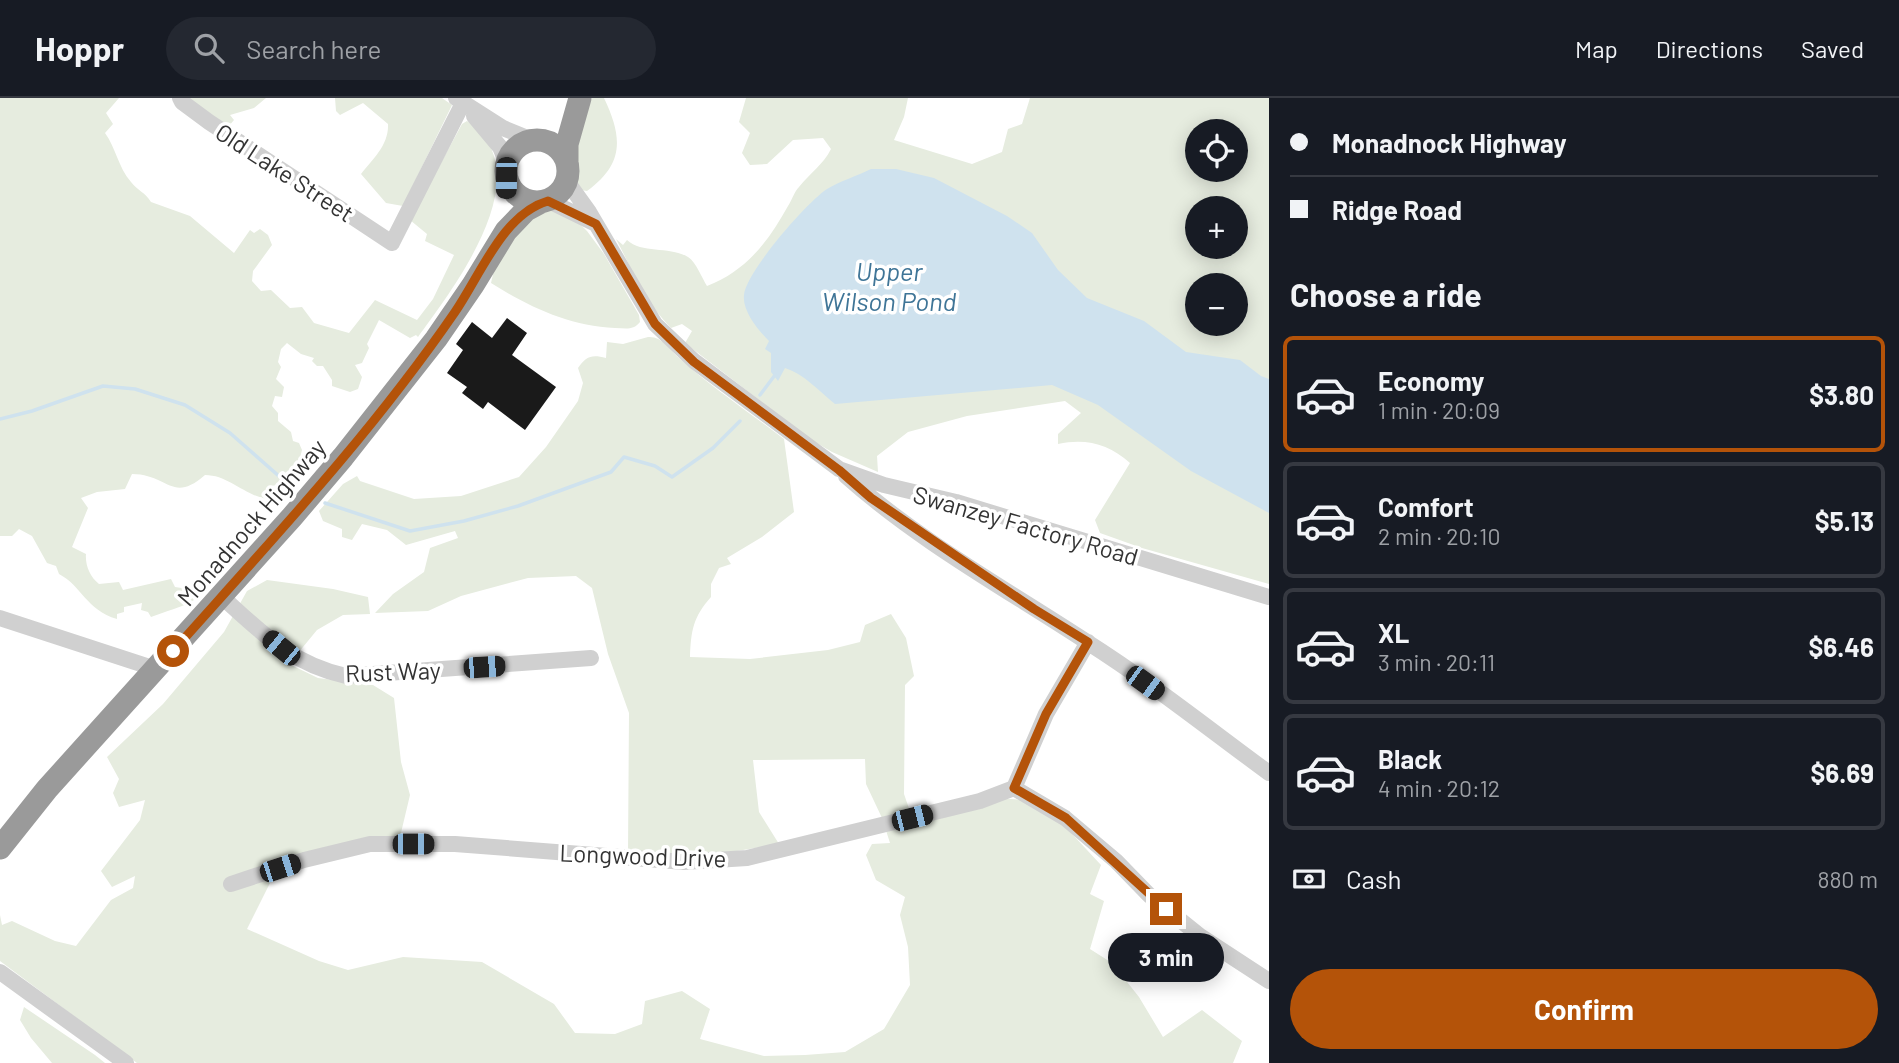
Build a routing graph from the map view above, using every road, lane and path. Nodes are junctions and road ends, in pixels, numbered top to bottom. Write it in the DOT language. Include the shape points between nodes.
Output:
graph roads {
  1 [pos="180,98"];
  2 [pos="459,101"];
  3 [pos="577,104"];
  4 [pos="532,140"];
  5 [pos="568,169"];
  6 [pos="507,171"];
  7 [pos="544,202"];
  8 [pos="596,224"];
  9 [pos="494,248"];
  10 [pos="839,470"];
  11 [pos="884,485"];
  12 [pos="873,499"];
  13 [pos="221,596"];
  14 [pos="1269,597"];
  15 [pos="0,618"];
  16 [pos="1088,642"];
  17 [pos="591,658"];
  18 [pos="156,669"];
  19 [pos="1269,773"];
  20 [pos="1014,788"];
  21 [pos="0,848"];
  22 [pos="231,884"];
  23 [pos="0,972"];
  24 [pos="1269,981"];
  25 [pos="126,1063"];
  1 -- 2 [label="street, Old Lake Street" via="392,243"];
  2 -- 4 [label="street"];
  2 -- 6 [label="street" via="494,138"];
  3 -- 4 [label="highway" via="551,132"];
  3 -- 5 [label="highway" via="567,144"];
  4 -- 5 [label="highway" via="550,142 563,153"];
  4 -- 6 [label="highway" via="514,150"];
  5 -- 7 [label="highway" via="560,193"];
  5 -- 8 [label="street, Swanzey Factory Road" via="571,187"];
  6 -- 7 [label="highway" via="517,195 526,201"];
  6 -- 9 [label="highway, Monadnock Highway"];
  7 -- 8 [label="street"];
  7 -- 9 [label="highway, Monadnock Highway" via="526,210"];
  8 -- 10 [label="street, Swanzey Factory Road" via="655,324 694,362"];
  9 -- 13 [label="highway, Monadnock Highway" via="413,370"];
  10 -- 11 [label="street, Swanzey Factory Road"];
  10 -- 12 [label="street"];
  11 -- 12 [label="street"];
  11 -- 14 [label="street, Swanzey Factory Road" via="956,502"];
  12 -- 16 [label="street"];
  13 -- 17 [label="street, Rust Way" via="300,661 346,676"];
  13 -- 18 [label="highway, Monadnock Highway"];
  15 -- 18 [label="street"];
  16 -- 19 [label="street"];
  16 -- 20 [label="street" via="1046,714"];
  18 -- 21 [label="highway, Monadnock Highway"];
  20 -- 22 [label="street, Longwood Drive" via="980,801 747,858 684,862 455,844 370,844"];
  20 -- 24 [label="street" via="1066,818 1200,936"];
  23 -- 25 [label="street"];
}
